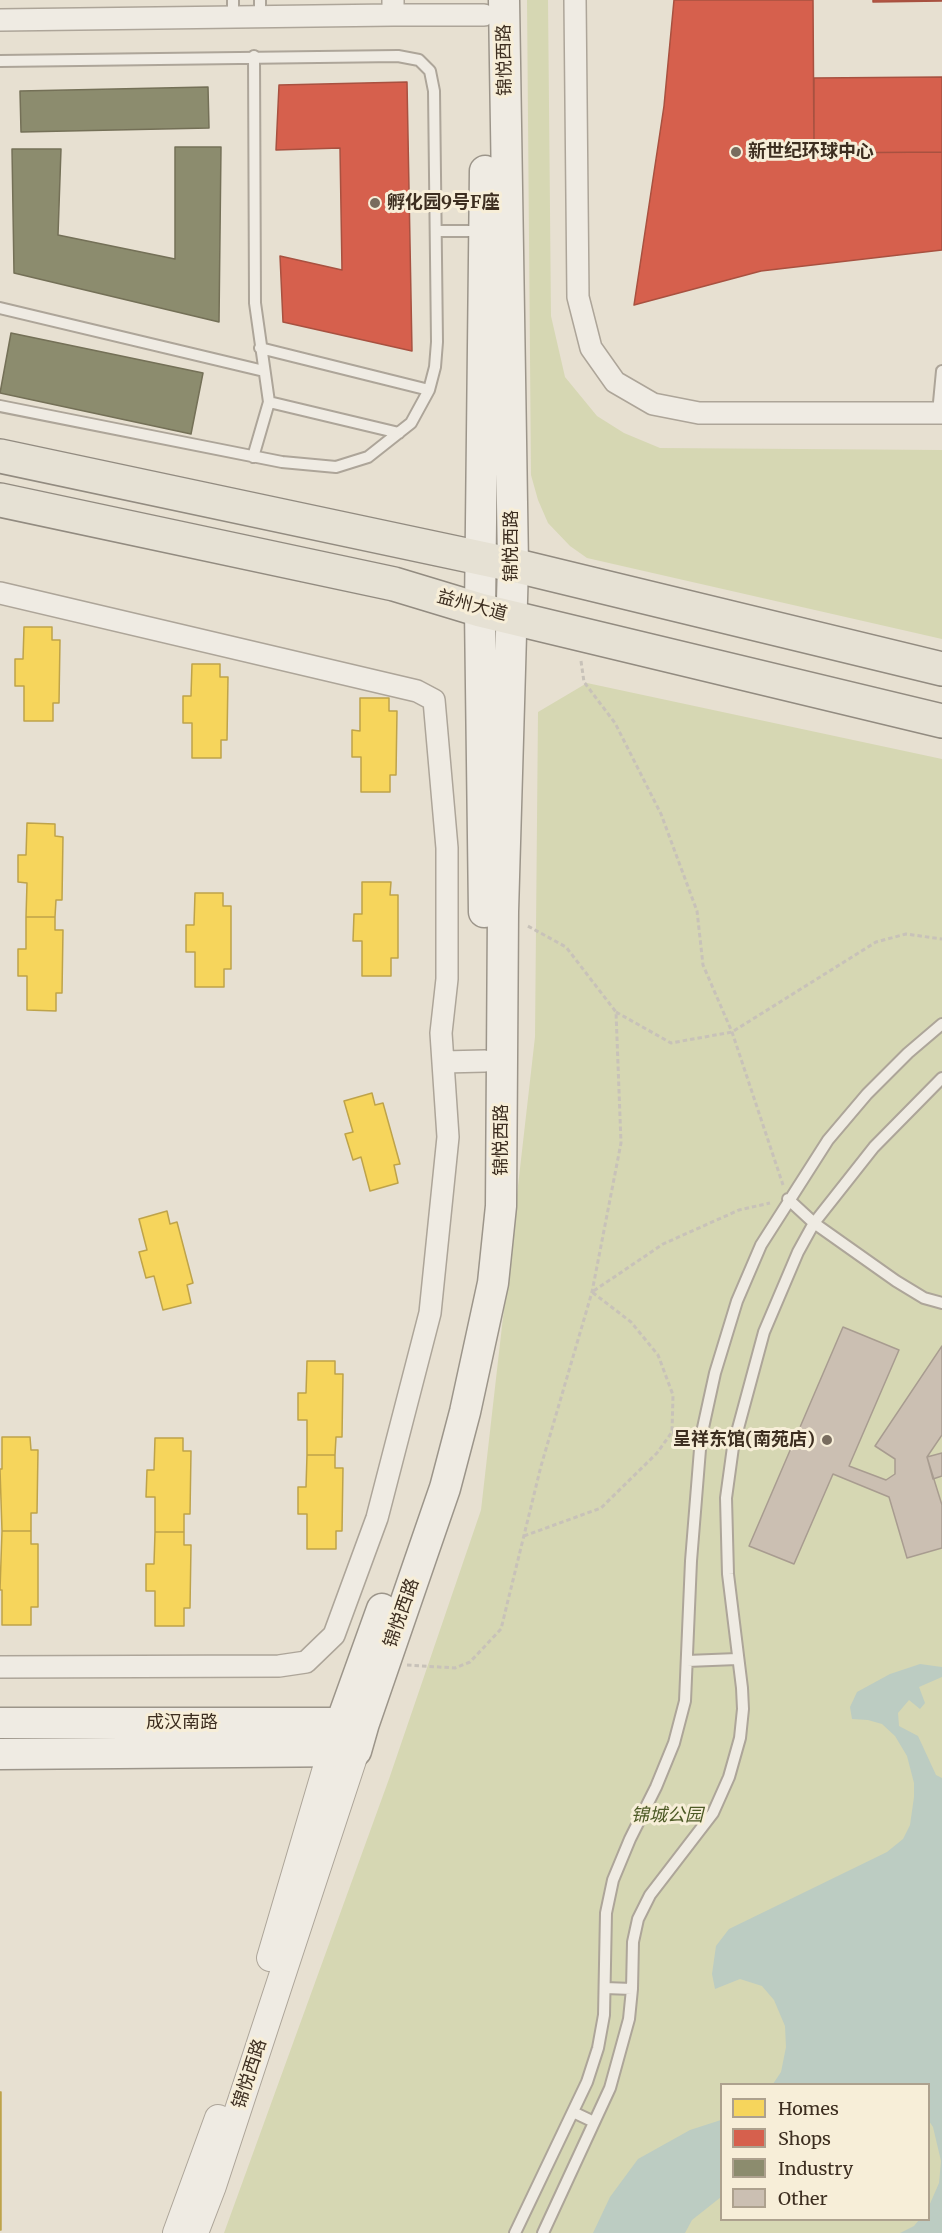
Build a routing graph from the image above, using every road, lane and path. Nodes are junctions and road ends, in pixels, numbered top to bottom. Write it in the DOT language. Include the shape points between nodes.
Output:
graph roads {
  1 [pos="574,0"];
  2 [pos="491,5"];
  3 [pos="233,8"];
  4 [pos="260,8"];
  5 [pos="393,8"];
  6 [pos="0,20"];
  7 [pos="254,56"];
  8 [pos="0,61"];
  9 [pos="437,231"];
  10 [pos="486,231"];
  11 [pos="0,308"];
  12 [pos="260,348"];
  13 [pos="264,371"];
  14 [pos="942,371"];
  15 [pos="429,390"];
  16 [pos="269,402"];
  17 [pos="0,406"];
  18 [pos="940,413"];
  19 [pos="399,433"];
  20 [pos="0,456"];
  21 [pos="253,457"];
  22 [pos="0,500"];
  23 [pos="481,558"];
  24 [pos="513,564"];
  25 [pos="0,593"];
  26 [pos="480,609"];
  27 [pos="512,617"];
  28 [pos="578,633"];
  29 [pos="942,669"];
  30 [pos="934,723"];
  31 [pos="503,912"];
  32 [pos="942,939"];
  33 [pos="616,1012"];
  34 [pos="942,1024"];
  35 [pos="732,1032"];
  36 [pos="485,1061"];
  37 [pos="443,1062"];
  38 [pos="942,1078"];
  39 [pos="788,1199"];
  40 [pos="814,1222"];
  41 [pos="592,1292"];
  42 [pos="942,1303"];
  43 [pos="524,1536"];
  44 [pos="737,1659"];
  45 [pos="687,1661"];
  46 [pos="385,1664"];
  47 [pos="0,1667"];
  48 [pos="0,1723"];
  49 [pos="348,1737"];
  50 [pos="0,1754"];
  51 [pos="605,1988"];
  52 [pos="632,1989"];
  53 [pos="573,2112"];
  54 [pos="594,2122"];
  55 [pos="176,2233"];
  56 [pos="195,2233"];
  57 [pos="515,2233"];
  58 [pos="543,2233"];
  1 -- 18 [label="street" via="578,297 591,348 615,382 652,404 699,413"];
  2 -- 5 [label="street"];
  2 -- 10 [label="main road, 锦悦西路"];
  2 -- 24 [label="main road, 锦悦西路"];
  3 -- 4 [label="street"];
  3 -- 6 [label="street"];
  4 -- 5 [label="street"];
  7 -- 8 [label="lane"];
  7 -- 9 [label="lane" via="398,56 419,60 430,71 434,91"];
  7 -- 12 [label="lane" via="255,303"];
  9 -- 10 [label="lane"];
  9 -- 15 [label="lane" via="437,342"];
  10 -- 23 [label="main road, 锦悦西路"];
  11 -- 13 [label="lane"];
  12 -- 13 [label="lane"];
  12 -- 15 [label="lane"];
  13 -- 16 [label="lane"];
  14 -- 18 [label="lane"];
  15 -- 19 [label="lane" via="411,423"];
  16 -- 19 [label="lane"];
  16 -- 21 [label="lane"];
  17 -- 21 [label="lane"];
  19 -- 21 [label="lane" via="368,458 336,467"];
  20 -- 23 [label="main road"];
  22 -- 26 [label="main road, 益州大道" via="393,584"];
  23 -- 24 [label="main road"];
  23 -- 26 [label="main road, 锦悦西路"];
  24 -- 27 [label="main road, 锦悦西路"];
  24 -- 29 [label="main road"];
  25 -- 37 [label="street" via="417,691 434,700 447,848"];
  26 -- 27 [label="main road, 益州大道"];
  26 -- 36 [label="main road, 锦悦西路"];
  27 -- 28 [label="main road, 益州大道"];
  27 -- 31 [label="main road, 锦悦西路"];
  28 -- 30 [label="main road, 益州大道"];
  28 -- 35 [label="path" via="584,682 615,723 661,813 697,911 703,965"];
  31 -- 33 [label="path" via="566,947"];
  31 -- 46 [label="main road, 锦悦西路" via="501,1206 493,1283 445,1488"];
  32 -- 35 [label="path" via="906,934 876,942"];
  33 -- 35 [label="path" via="671,1043"];
  33 -- 41 [label="path" via="621,1143"];
  34 -- 39 [label="lane" via="867,1094 828,1140"];
  35 -- 39 [label="path"];
  36 -- 37 [label="street"];
  36 -- 49 [label="main road, 锦悦西路" via="482,1204 460,1348 426,1483"];
  37 -- 47 [label="street" via="448,1137 430,1313 377,1518 334,1635 306,1662 279,1666"];
  38 -- 40 [label="lane" via="874,1147"];
  39 -- 40 [label="lane"];
  39 -- 41 [label="path" via="739,1210 663,1244"];
  39 -- 45 [label="lane" via="761,1245 738,1301 715,1373 701,1437"];
  40 -- 42 [label="lane" via="896,1281 924,1298"];
  40 -- 44 [label="lane" via="764,1332 733,1447 726,1498 727,1562"];
  41 -- 43 [label="path"];
  41 -- 43 [label="path" via="631,1322 658,1355 673,1395 672,1432 657,1453 601,1508"];
  43 -- 46 [label="path" via="501,1629 470,1662 455,1668"];
  44 -- 45 [label="lane"];
  44 -- 52 [label="lane" via="743,1709 729,1777 713,1813 650,1895 638,1919 633,1942"];
  45 -- 51 [label="lane" via="685,1701 674,1743 613,1880 606,1913"];
  46 -- 49 [label="main road, 锦悦西路"];
  48 -- 49 [label="main road, 成汉南路"];
  49 -- 50 [label="main road, 成汉南路"];
  49 -- 55 [label="street, 锦悦西路" via="242,2052"];
  49 -- 56 [label="street, 锦悦西路" via="213,2186"];
  51 -- 52 [label="lane"];
  51 -- 53 [label="lane" via="598,2048"];
  52 -- 54 [label="lane" via="620,2054"];
  53 -- 54 [label="lane"];
  53 -- 57 [label="lane"];
  54 -- 58 [label="lane"];
}
